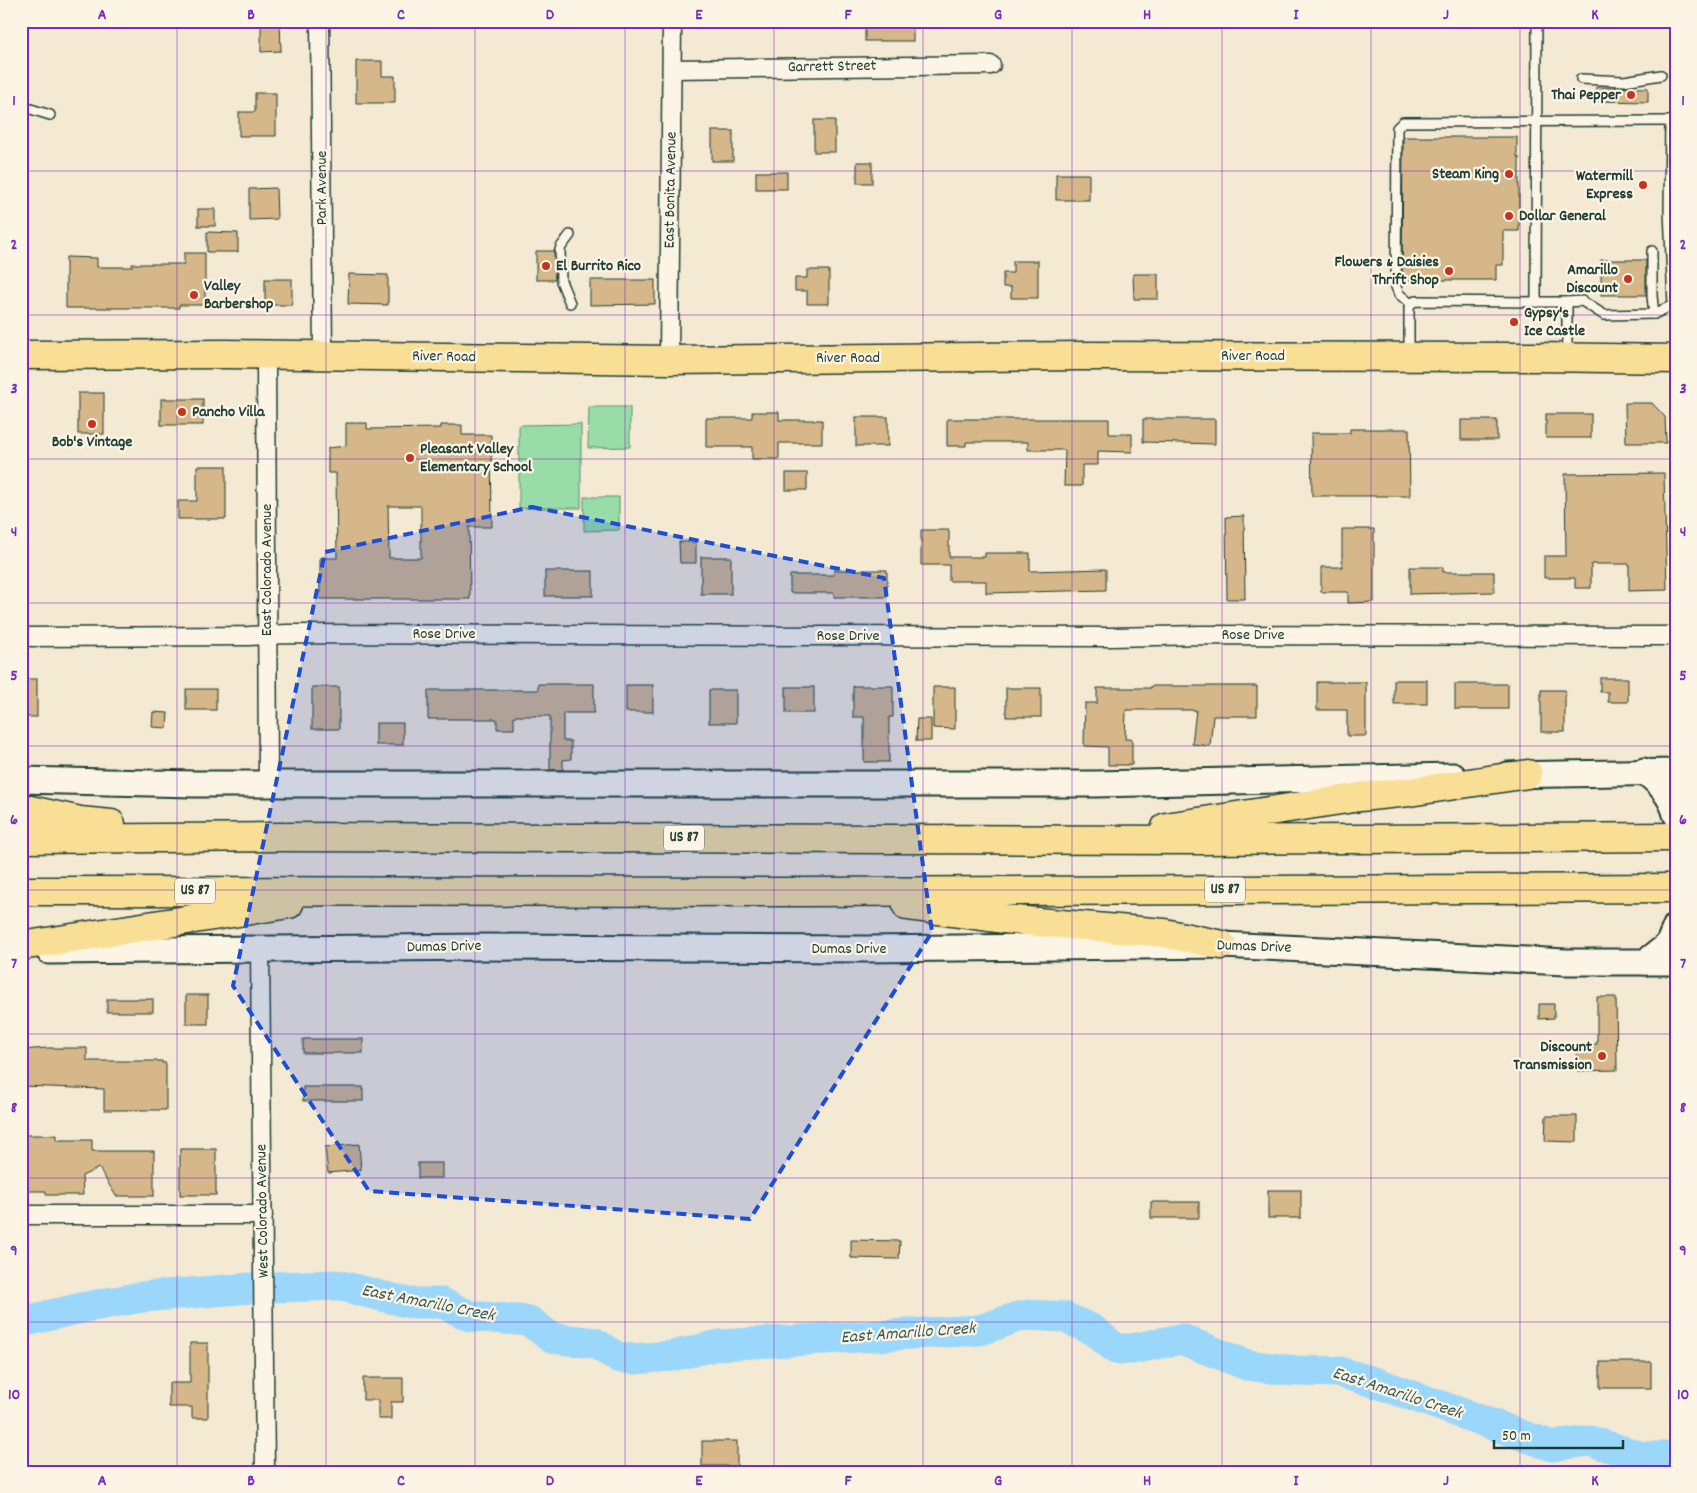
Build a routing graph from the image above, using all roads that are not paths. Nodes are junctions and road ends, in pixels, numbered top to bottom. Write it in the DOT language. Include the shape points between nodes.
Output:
graph roads {
  1 [pos="320,21"];
  2 [pos="672,21"];
  3 [pos="1537,21"];
  4 [pos="991,65"];
  5 [pos="672,69"];
  6 [pos="1661,75"];
  7 [pos="1581,79"];
  8 [pos="21,106"];
  9 [pos="50,115"];
  10 [pos="1673,121"];
  11 [pos="1537,122"];
  12 [pos="570,235"];
  13 [pos="1652,251"];
  14 [pos="570,302"];
  15 [pos="1536,302"];
  16 [pos="1567,302"];
  17 [pos="1411,304"];
  18 [pos="1654,314"];
  19 [pos="21,354"];
  20 [pos="266,355"];
  21 [pos="323,355"];
  22 [pos="1408,356"];
  23 [pos="1567,357"];
  24 [pos="1676,359"];
  25 [pos="670,360"];
  26 [pos="267,635"];
  27 [pos="1676,636"];
  28 [pos="21,637"];
  29 [pos="1644,772"];
  30 [pos="1676,772"];
  31 [pos="1528,774"];
  32 [pos="21,780"];
  33 [pos="268,784"];
  34 [pos="21,808"];
  35 [pos="1676,814"];
  36 [pos="282,837"];
  37 [pos="1676,837"];
  38 [pos="1086,839"];
  39 [pos="21,840"];
  40 [pos="1676,888"];
  41 [pos="21,891"];
  42 [pos="368,891"];
  43 [pos="809,892"];
  44 [pos="1676,926"];
  45 [pos="1222,945"];
  46 [pos="21,946"];
  47 [pos="260,950"];
  48 [pos="21,952"];
  49 [pos="1646,962"];
  50 [pos="1676,962"];
  51 [pos="263,1214"];
  52 [pos="21,1215"];
  53 [pos="265,1472"];
  1 -- 21 [label="street, Park Avenue"];
  2 -- 5 [label="street, East Bonita Avenue"];
  3 -- 11 [label="lane"];
  4 -- 5 [label="street, Garrett Street"];
  5 -- 25 [label="street, East Bonita Avenue"];
  6 -- 7 [label="lane" via="1624,81"];
  8 -- 9 [label="lane"];
  10 -- 11 [label="lane"];
  10 -- 18 [label="lane" via="1669,210 1673,305"];
  11 -- 15 [label="lane"];
  11 -- 17 [label="lane" via="1403,122 1397,128 1396,287"];
  12 -- 14 [label="lane" via="561,247 560,276"];
  13 -- 18 [label="lane"];
  15 -- 16 [label="lane"];
  15 -- 17 [label="lane" via="1415,301"];
  16 -- 18 [label="lane" via="1582,301 1604,315"];
  16 -- 23 [label="lane"];
  17 -- 22 [label="lane"];
  19 -- 20 [label="main road, River Road"];
  20 -- 21 [label="main road, River Road"];
  20 -- 26 [label="street, East Colorado Avenue"];
  21 -- 25 [label="main road, River Road"];
  22 -- 23 [label="main road, River Road"];
  22 -- 25 [label="main road, River Road"];
  23 -- 24 [label="main road, River Road"];
  26 -- 27 [label="street, Rose Drive"];
  26 -- 28 [label="street, Rose Drive"];
  26 -- 33 [label="street, East Colorado Avenue"];
  29 -- 30 [label="main road"];
  29 -- 31 [label="main road"];
  29 -- 35 [label="main road" via="1666,792"];
  31 -- 33 [label="main road" via="1095,784"];
  31 -- 38 [label="main road"];
  32 -- 33 [label="main road"];
  34 -- 36 [label="main road" via="80,821"];
  36 -- 38 [label="main road, US 87"];
  36 -- 39 [label="main road, US 87"];
  37 -- 38 [label="main road, US 87"];
  40 -- 43 [label="main road, US 87"];
  41 -- 42 [label="main road, US 87"];
  42 -- 43 [label="main road, US 87"];
  42 -- 46 [label="main road"];
  43 -- 45 [label="main road" via="1003,919 1164,933"];
  44 -- 49 [label="main road" via="1668,946"];
  45 -- 47 [label="main road, Dumas Drive" via="867,950 488,947"];
  45 -- 49 [label="main road, Dumas Drive" via="1566,962"];
  47 -- 48 [label="main road, Dumas Drive"];
  47 -- 51 [label="street, West Colorado Avenue"];
  49 -- 50 [label="main road, Dumas Drive"];
  51 -- 52 [label="street"];
  51 -- 53 [label="street, West Colorado Avenue"];
}
